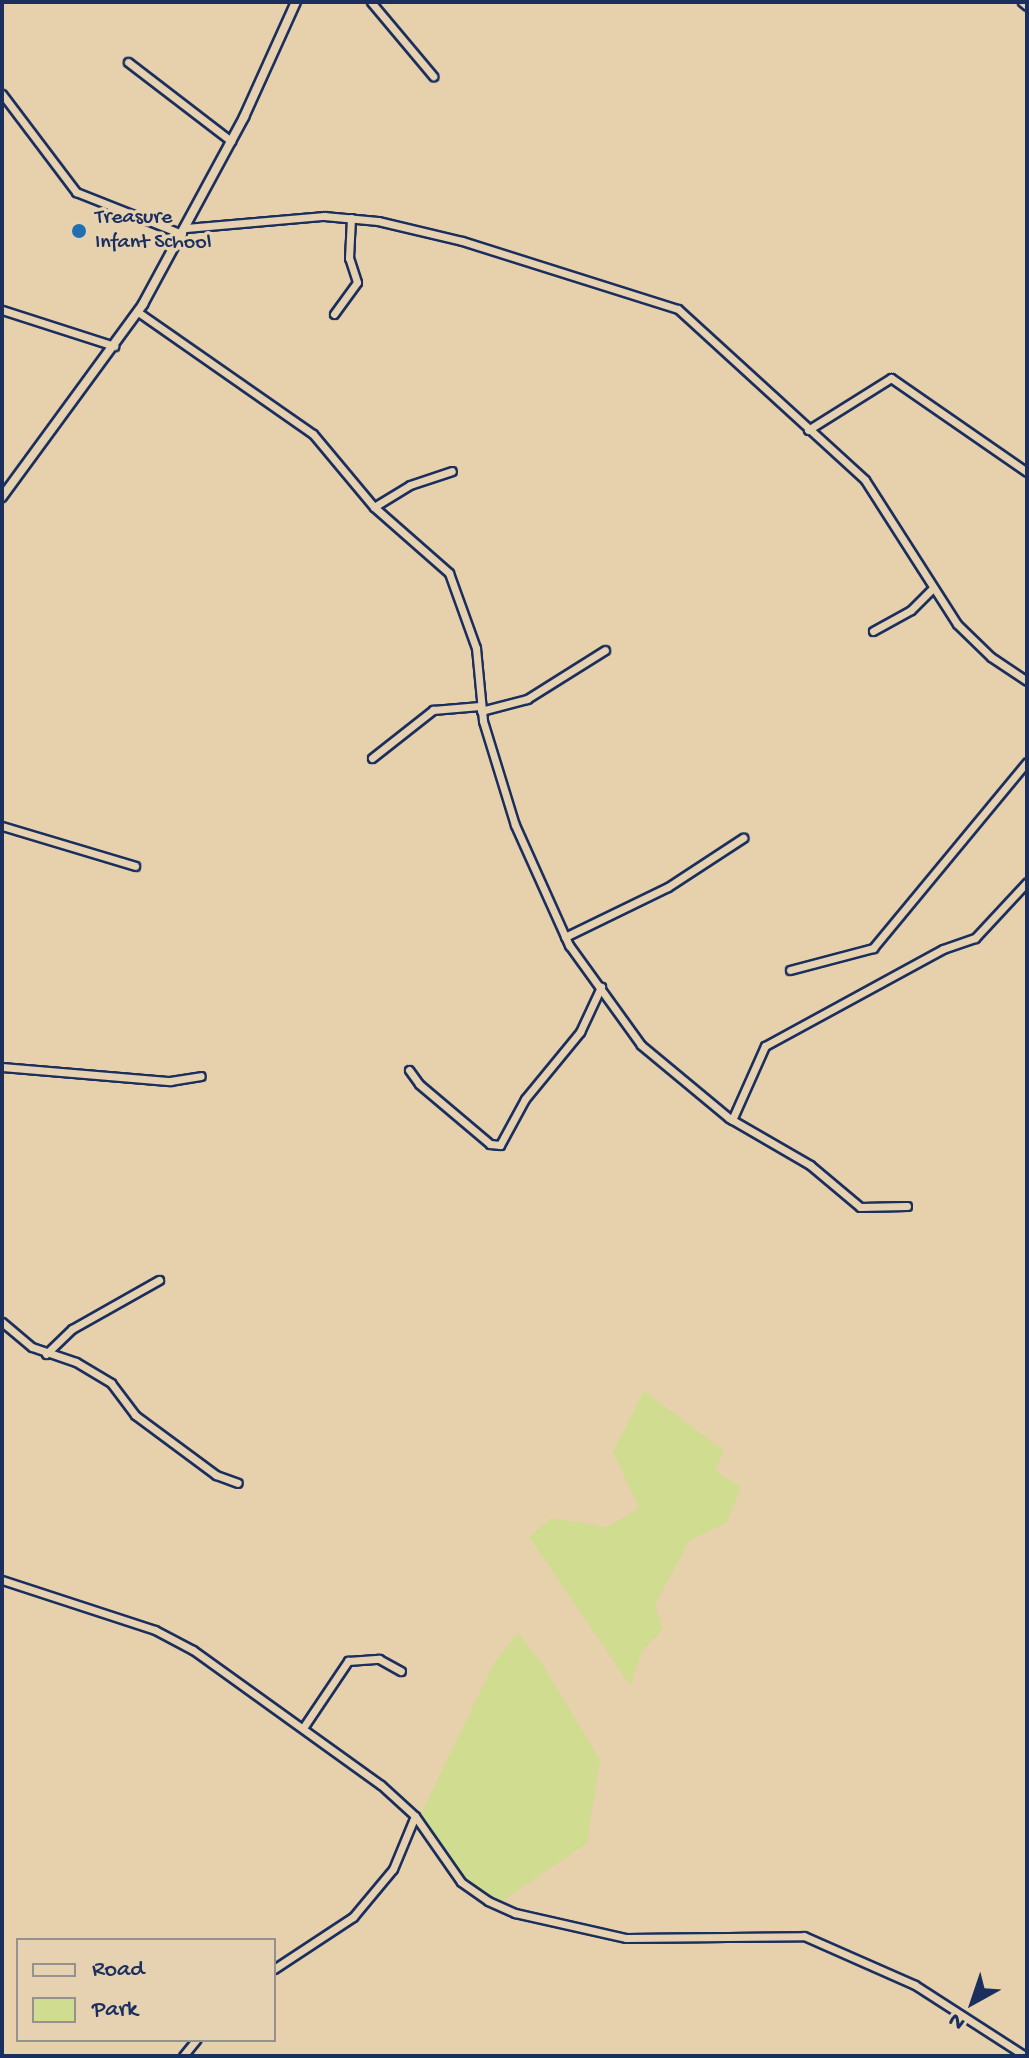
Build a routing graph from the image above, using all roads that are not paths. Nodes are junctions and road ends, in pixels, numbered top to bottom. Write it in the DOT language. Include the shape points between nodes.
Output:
graph roads {
  1 [pos="296,2"];
  2 [pos="371,2"];
  3 [pos="128,62"];
  4 [pos="433,76"];
  5 [pos="2,94"];
  6 [pos="231,141"];
  7 [pos="351,218"];
  8 [pos="184,231"];
  9 [pos="2,310"];
  10 [pos="138,312"];
  11 [pos="334,314"];
  12 [pos="114,346"];
  13 [pos="808,430"];
  14 [pos="452,471"];
  15 [pos="1027,472"];
  16 [pos="2,497"];
  17 [pos="374,507"];
  18 [pos="932,589"];
  19 [pos="873,631"];
  20 [pos="605,650"];
  21 [pos="1025,677"];
  22 [pos="480,709"];
  23 [pos="372,758"];
  24 [pos="1027,762"];
  25 [pos="2,826"];
  26 [pos="743,838"];
  27 [pos="135,866"];
  28 [pos="1027,882"];
  29 [pos="565,937"];
  30 [pos="790,970"];
  31 [pos="601,987"];
  32 [pos="2,1067"];
  33 [pos="409,1070"];
  34 [pos="201,1076"];
  35 [pos="732,1120"];
  36 [pos="907,1206"];
  37 [pos="159,1280"];
  38 [pos="2,1322"];
  39 [pos="46,1354"];
  40 [pos="238,1483"];
  41 [pos="2,1580"];
  42 [pos="401,1671"];
  43 [pos="303,1728"];
  44 [pos="415,1816"];
  45 [pos="276,1968"];
  46 [pos="1025,2056"];
  1 -- 6 [label="street"];
  2 -- 4 [label="street"];
  3 -- 6 [label="street"];
  5 -- 8 [label="street" via="76,192"];
  6 -- 8 [label="street"];
  7 -- 8 [label="street"];
  7 -- 11 [label="street" via="349,258 357,282"];
  7 -- 13 [label="street" via="448,238 671,306 703,329"];
  8 -- 10 [label="street"];
  9 -- 12 [label="street"];
  10 -- 12 [label="street"];
  10 -- 17 [label="street" via="313,434"];
  12 -- 16 [label="street"];
  13 -- 15 [label="street" via="891,378"];
  13 -- 18 [label="street" via="865,480"];
  14 -- 17 [label="street" via="410,485"];
  17 -- 22 [label="street" via="436,558 455,583 476,648"];
  18 -- 19 [label="street" via="911,610"];
  18 -- 21 [label="street" via="980,646"];
  20 -- 22 [label="street" via="527,699"];
  22 -- 23 [label="street" via="433,710"];
  22 -- 29 [label="street" via="515,825"];
  24 -- 30 [label="street" via="873,948"];
  25 -- 27 [label="street"];
  26 -- 29 [label="street" via="668,887"];
  28 -- 35 [label="street" via="975,938 943,949 765,1046"];
  29 -- 31 [label="street"];
  31 -- 33 [label="street" via="580,1032 525,1099 500,1145 490,1144"];
  31 -- 35 [label="street" via="650,1055"];
  32 -- 34 [label="street" via="170,1081"];
  35 -- 36 [label="street" via="810,1165 860,1207"];
  37 -- 39 [label="street" via="72,1329"];
  38 -- 39 [label="street"];
  39 -- 40 [label="street" via="76,1362 111,1383 135,1415 216,1475"];
  41 -- 43 [label="street" via="155,1630 193,1650"];
  42 -- 43 [label="street" via="379,1659 348,1661"];
  43 -- 44 [label="street"];
  44 -- 45 [label="street" via="393,1869 353,1917"];
  44 -- 46 [label="street" via="461,1882 515,1913 626,1938 804,1936 915,1985"];
}
